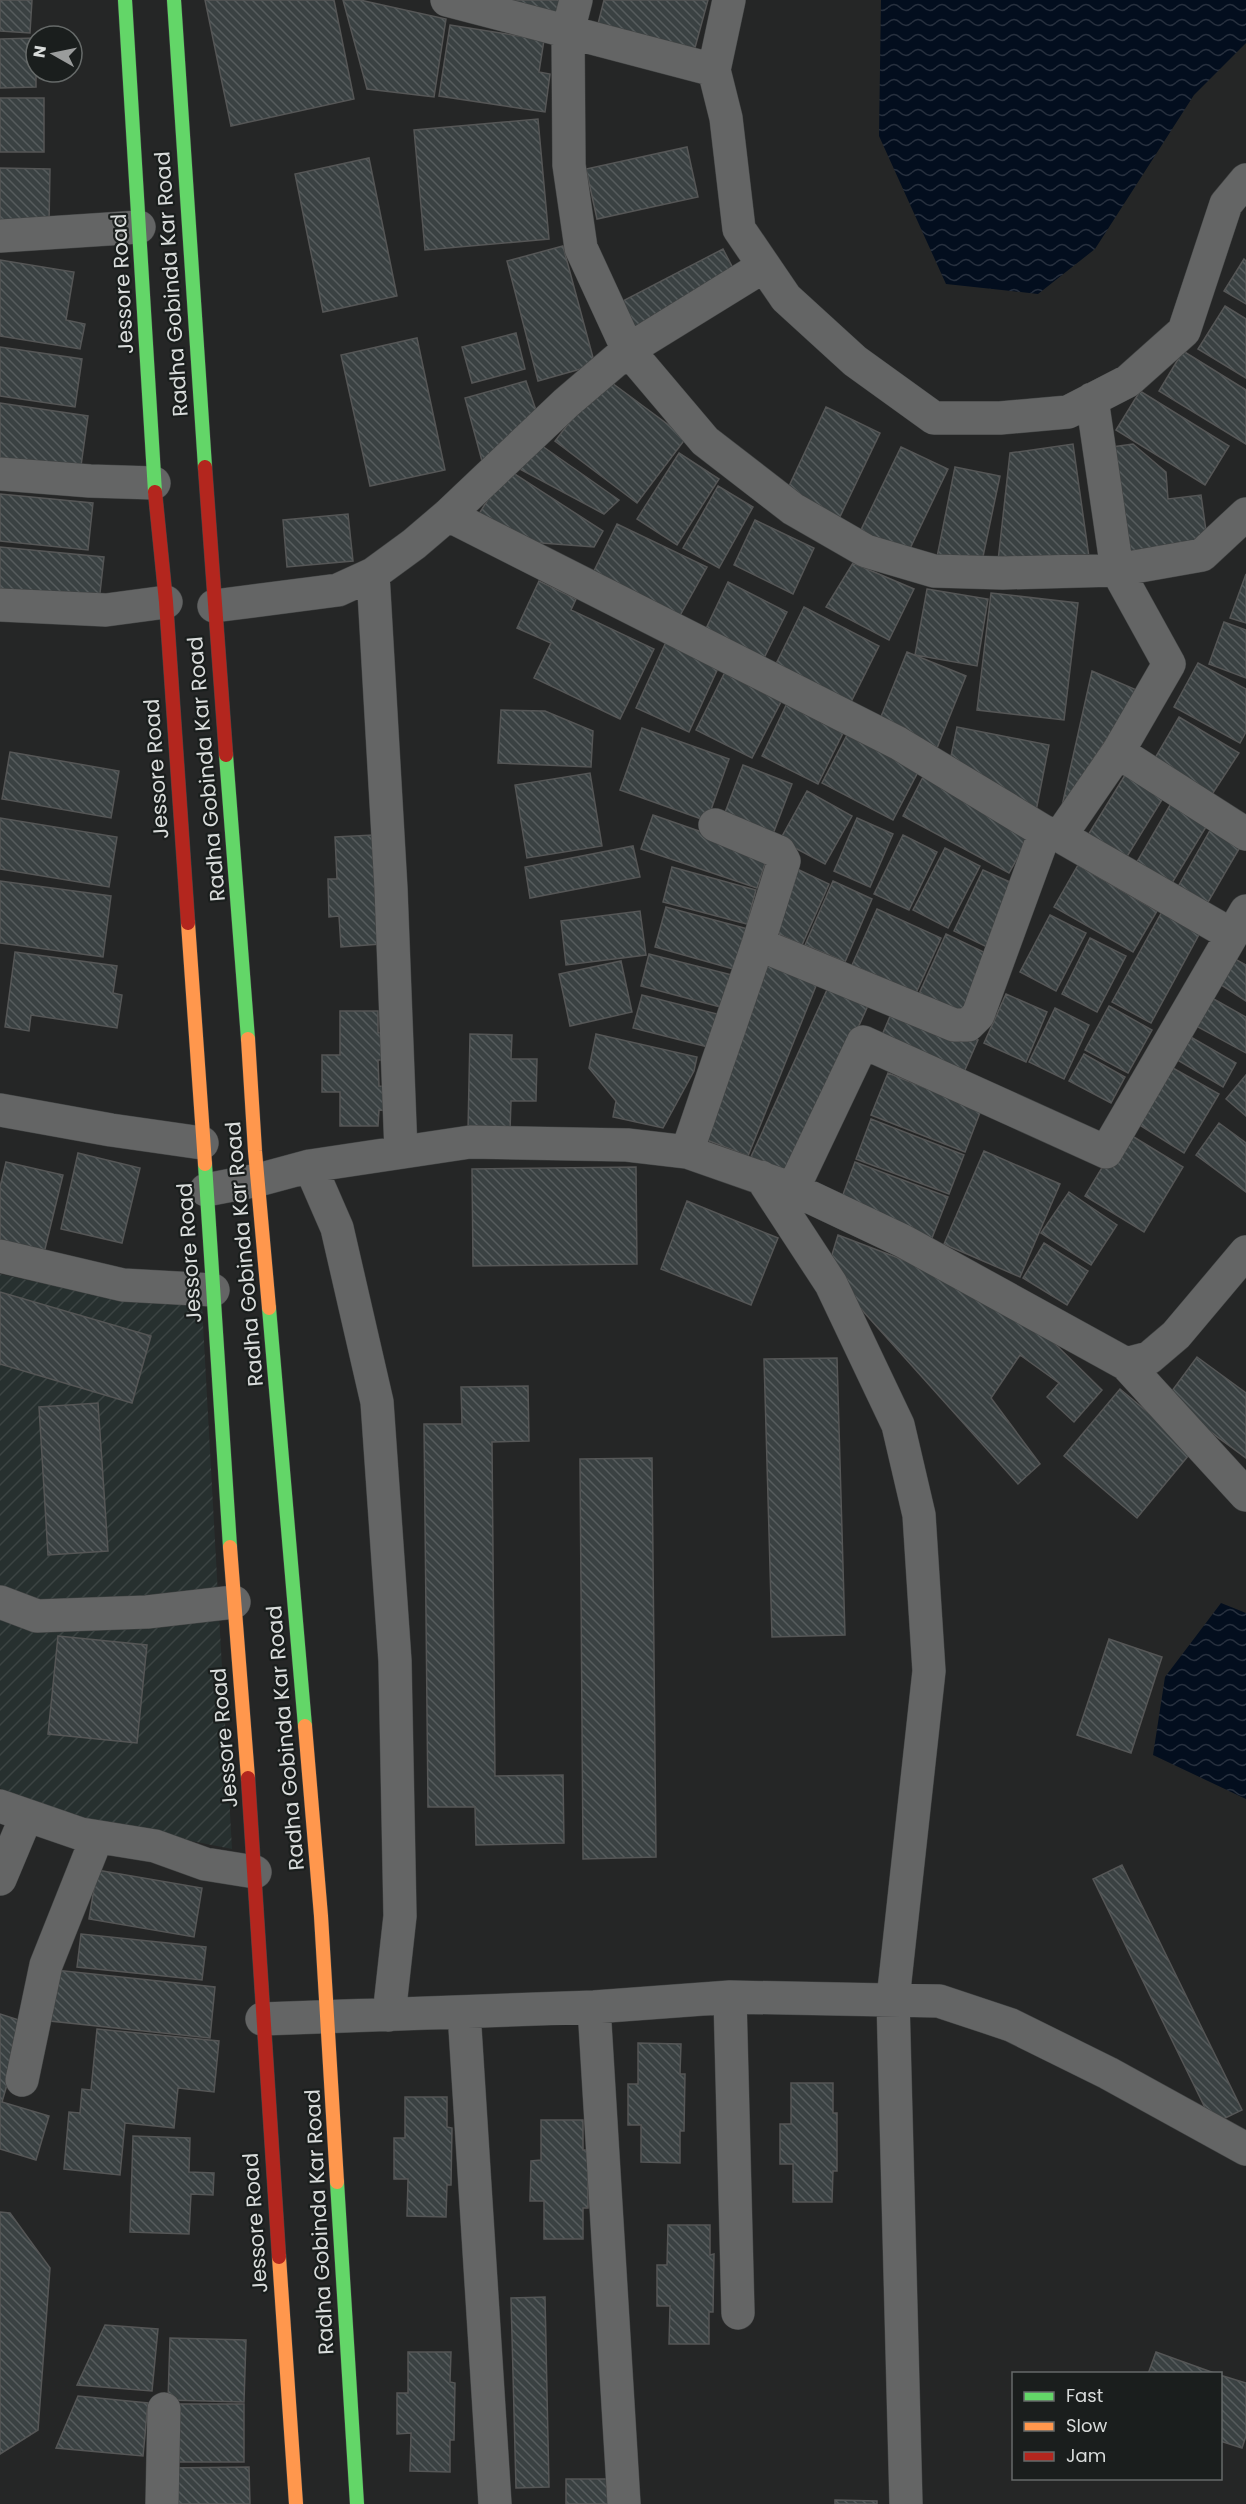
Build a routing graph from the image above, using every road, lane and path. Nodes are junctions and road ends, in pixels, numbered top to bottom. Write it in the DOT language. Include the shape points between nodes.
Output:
graph roads {
  1 [pos="125,0"];
  2 [pos="174,0"];
  3 [pos="447,0"];
  4 [pos="576,0"];
  5 [pos="729,0"];
  6 [pos="568,31"];
  7 [pos="714,70"];
  8 [pos="1246,180"];
  9 [pos="140,227"];
  10 [pos="0,236"];
  11 [pos="764,266"];
  12 [pos="628,350"];
  13 [pos="1092,399"];
  14 [pos="0,474"];
  15 [pos="154,483"];
  16 [pos="1246,514"];
  17 [pos="447,515"];
  18 [pos="1117,570"];
  19 [pos="373,574"];
  20 [pos="166,602"];
  21 [pos="0,605"];
  22 [pos="214,606"];
  23 [pos="1118,752"];
  24 [pos="715,825"];
  25 [pos="1052,834"];
  26 [pos="1246,834"];
  27 [pos="1239,923"];
  28 [pos="758,944"];
  29 [pos="0,1110"];
  30 [pos="202,1143"];
  31 [pos="400,1152"];
  32 [pos="687,1152"];
  33 [pos="310,1166"];
  34 [pos="761,1177"];
  35 [pos="258,1180"];
  36 [pos="793,1189"];
  37 [pos="206,1190"];
  38 [pos="1246,1252"];
  39 [pos="0,1256"];
  40 [pos="213,1290"];
  41 [pos="1126,1364"];
  42 [pos="1246,1496"];
  43 [pos="0,1602"];
  44 [pos="234,1602"];
  45 [pos="13,1812"];
  46 [pos="97,1837"];
  47 [pos="255,1872"];
  48 [pos="0,1879"];
  49 [pos="730,1997"];
  50 [pos="893,1999"];
  51 [pos="594,2007"];
  52 [pos="464,2012"];
  53 [pos="389,2015"];
  54 [pos="327,2017"];
  55 [pos="262,2019"];
  56 [pos="22,2080"];
  57 [pos="1246,2149"];
  58 [pos="738,2313"];
  59 [pos="164,2409"];
  60 [pos="162,2504"];
  61 [pos="296,2504"];
  62 [pos="357,2504"];
  63 [pos="495,2504"];
  64 [pos="624,2504"];
  65 [pos="906,2504"];
  1 -- 9 [label="main road, Jessore Road"];
  2 -- 22 [label="main road, Radha Gobinda Kar Road"];
  3 -- 6 [label="street"];
  4 -- 6 [label="street"];
  5 -- 7 [label="street"];
  6 -- 7 [label="street"];
  6 -- 12 [label="street" via="569,165 581,249"];
  7 -- 11 [label="street" via="726,118 739,229"];
  8 -- 13 [label="street" via="1226,204 1184,331 1128,381"];
  9 -- 10 [label="street"];
  9 -- 15 [label="main road, Jessore Road"];
  11 -- 12 [label="street"];
  11 -- 13 [label="street" via="786,298 855,361 934,418 1068,412"];
  12 -- 17 [label="street"];
  12 -- 18 [label="street" via="705,441 793,509 866,551 934,571"];
  13 -- 18 [label="street"];
  14 -- 15 [label="street"];
  15 -- 20 [label="main road, Jessore Road"];
  16 -- 18 [label="street" via="1202,555"];
  17 -- 19 [label="street"];
  17 -- 25 [label="street" via="898,744"];
  18 -- 23 [label="street" via="1169,664"];
  19 -- 22 [label="street" via="338,590"];
  19 -- 31 [label="street" via="391,889"];
  20 -- 21 [label="street" via="106,610"];
  20 -- 30 [label="main road, Jessore Road"];
  22 -- 35 [label="main road, Radha Gobinda Kar Road"];
  23 -- 25 [label="street"];
  23 -- 26 [label="street"];
  24 -- 28 [label="street" via="779,852 784,861"];
  25 -- 27 [label="street"];
  25 -- 28 [label="street" via="978,1015 968,1024 954,1025"];
  27 -- 36 [label="street" via="1106,1152 863,1042"];
  28 -- 32 [label="street"];
  29 -- 30 [label="street"];
  30 -- 37 [label="main road, Jessore Road"];
  31 -- 32 [label="street" via="470,1142 627,1145"];
  31 -- 33 [label="street"];
  32 -- 34 [label="street"];
  33 -- 35 [label="street"];
  33 -- 53 [label="street" via="337,1228 377,1402 395,1661 398,1800 400,1916"];
  34 -- 36 [label="street"];
  34 -- 50 [label="street" via="831,1284 898,1425 920,1515 928,1671"];
  35 -- 37 [label="street"];
  35 -- 54 [label="main road, Radha Gobinda Kar Road"];
  36 -- 41 [label="street" via="903,1241"];
  37 -- 40 [label="main road, Jessore Road"];
  38 -- 41 [label="street" via="1176,1335 1149,1358"];
  39 -- 40 [label="street" via="123,1286"];
  40 -- 44 [label="main road, Jessore Road"];
  41 -- 42 [label="street"];
  43 -- 44 [label="street" via="37,1616 147,1612"];
  44 -- 47 [label="main road, Jessore Road"];
  45 -- 46 [label="street"];
  45 -- 48 [label="street"];
  46 -- 47 [label="street" via="155,1846 205,1864"];
  46 -- 56 [label="street" via="46,1965"];
  47 -- 55 [label="main road, Jessore Road"];
  49 -- 50 [label="street"];
  49 -- 51 [label="street"];
  49 -- 58 [label="street"];
  50 -- 57 [label="street" via="939,2001 1011,2025"];
  50 -- 65 [label="street"];
  51 -- 52 [label="street"];
  51 -- 64 [label="street"];
  52 -- 53 [label="street"];
  52 -- 63 [label="street"];
  53 -- 54 [label="street"];
  54 -- 55 [label="street"];
  54 -- 62 [label="main road, Radha Gobinda Kar Road"];
  55 -- 61 [label="main road, Jessore Road"];
  59 -- 60 [label="street"];
}
